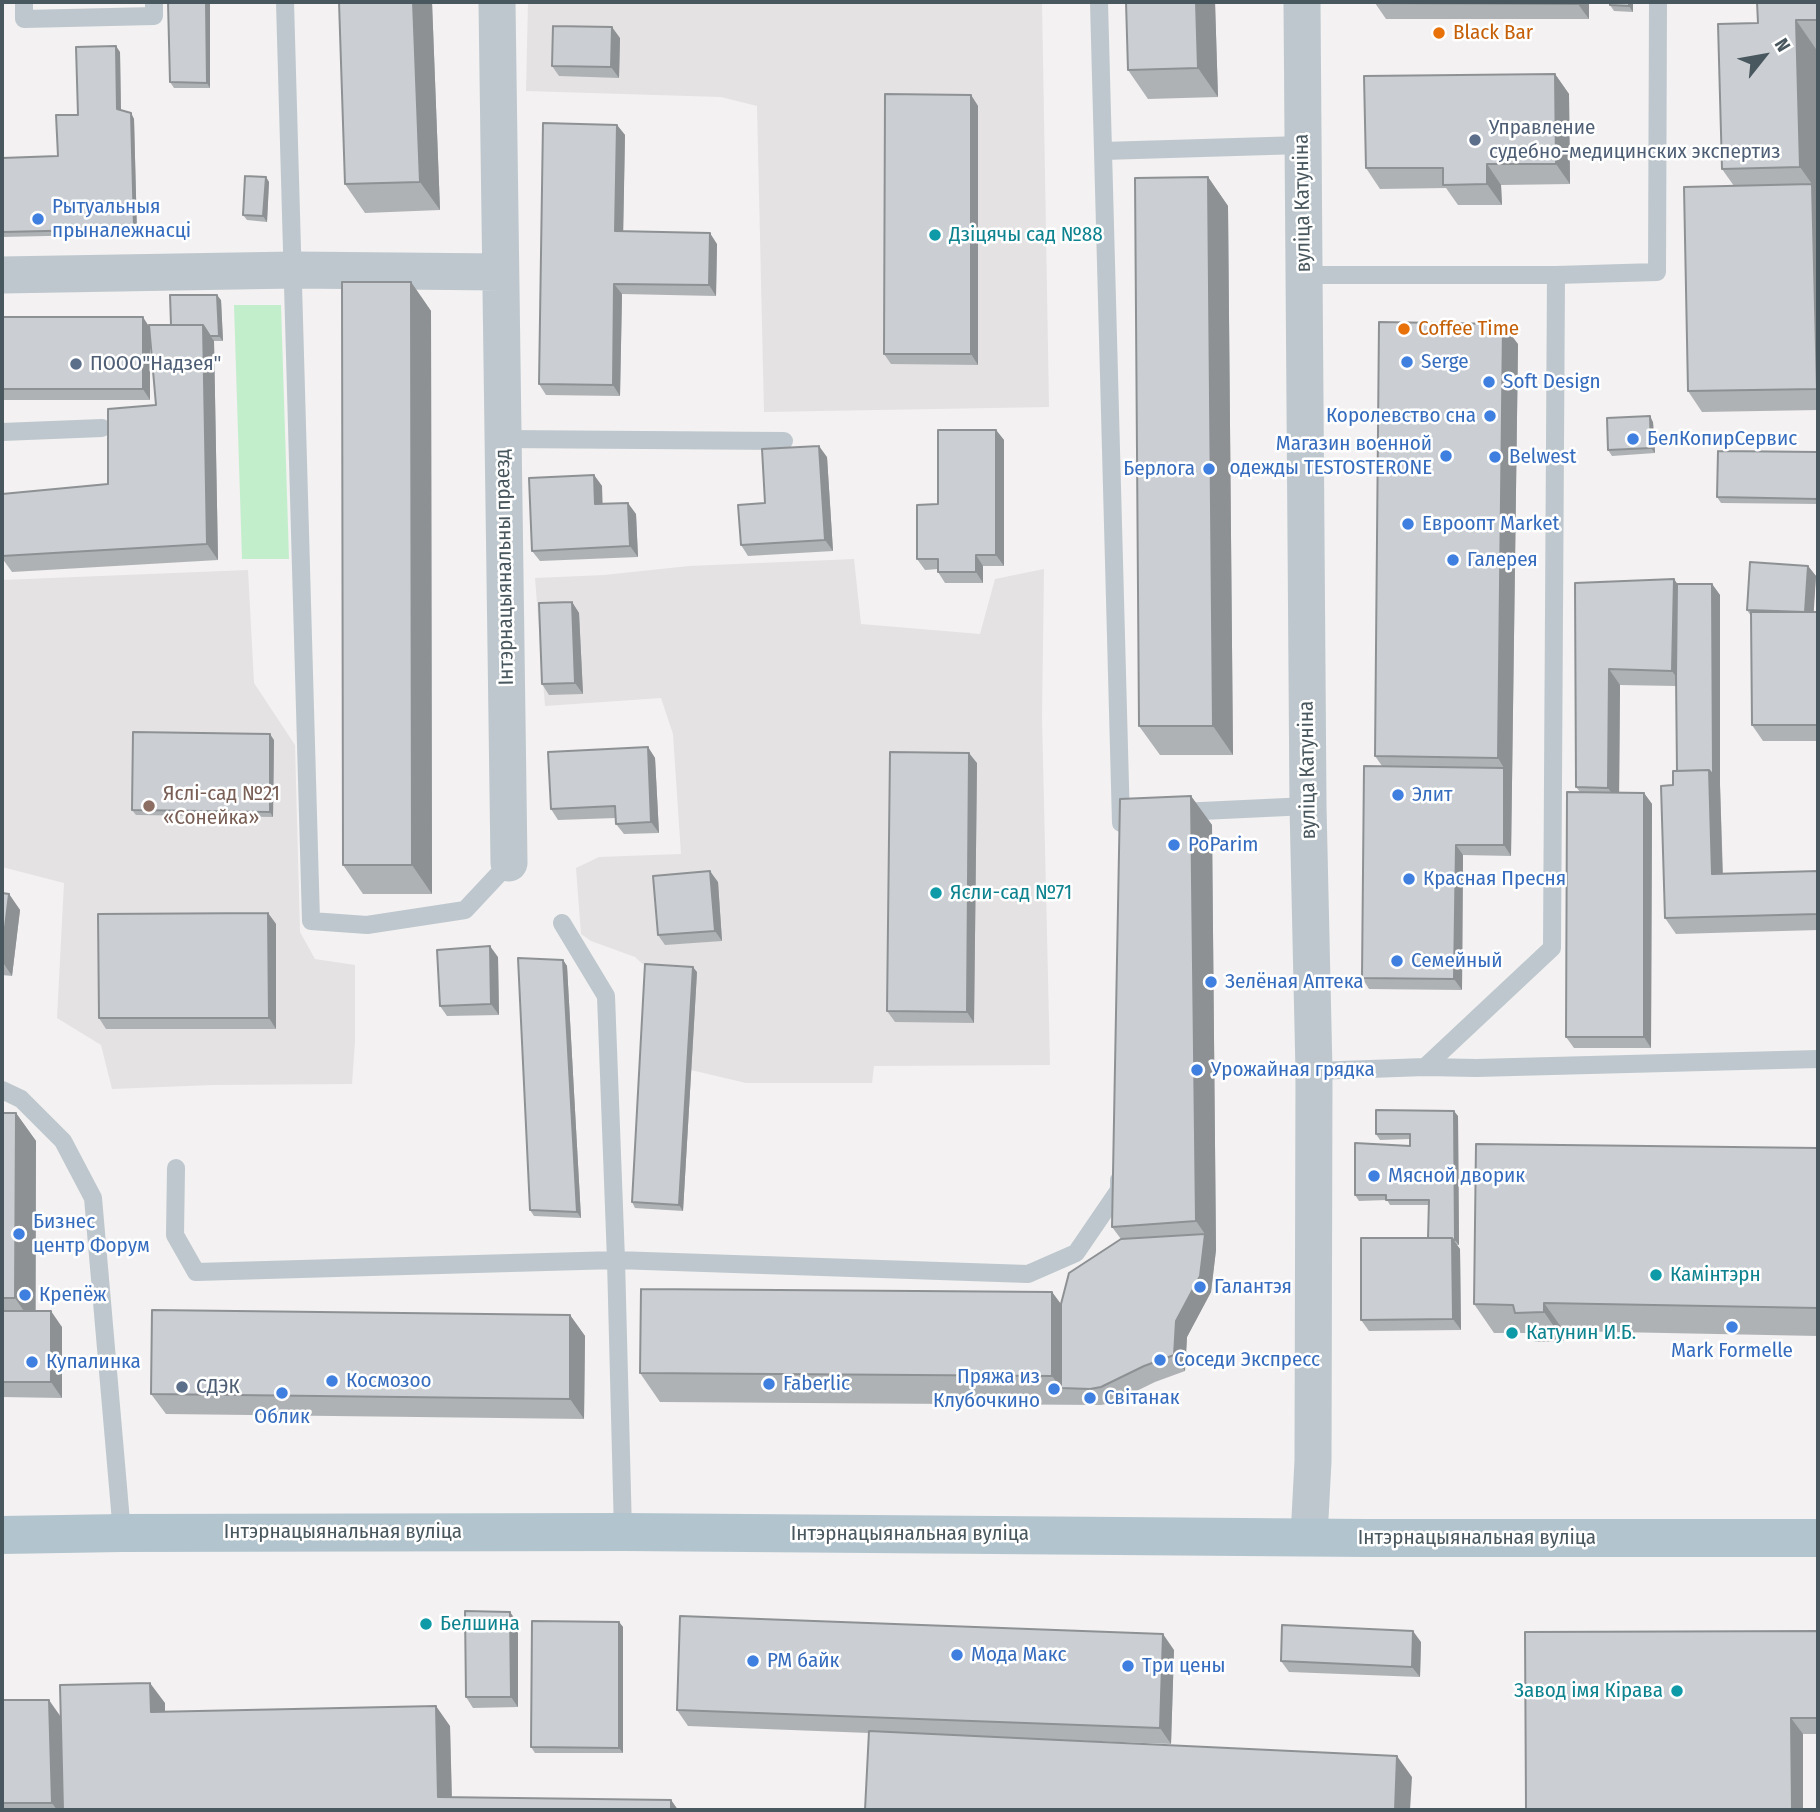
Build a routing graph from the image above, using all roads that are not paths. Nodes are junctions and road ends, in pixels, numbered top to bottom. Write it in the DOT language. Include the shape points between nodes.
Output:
graph roads {
  1 [pos="24,2"];
  2 [pos="154,2"];
  3 [pos="285,2"];
  4 [pos="497,2"];
  5 [pos="1100,2"];
  6 [pos="1302,2"];
  7 [pos="1658,2"];
  8 [pos="1302,145"];
  9 [pos="1103,151"];
  10 [pos="294,270"];
  11 [pos="500,272"];
  12 [pos="2,275"];
  13 [pos="1304,275"];
  14 [pos="1556,275"];
  15 [pos="102,428"];
  16 [pos="2,432"];
  17 [pos="503,439"];
  18 [pos="784,441"];
  19 [pos="1308,806"];
  20 [pos="1161,813"];
  21 [pos="1121,843"];
  22 [pos="509,863"];
  23 [pos="562,923"];
  24 [pos="1818,1059"];
  25 [pos="1424,1067"];
  26 [pos="1314,1071"];
  27 [pos="2,1090"];
  28 [pos="1119,1163"];
  29 [pos="176,1168"];
  30 [pos="616,1260"];
  31 [pos="624,1532"];
  32 [pos="122,1533"];
  33 [pos="2,1535"];
  34 [pos="1310,1537"];
  35 [pos="1818,1538"];
  1 -- 2 [label="lane" via="24,19 154,16"];
  3 -- 10 [label="lane"];
  4 -- 11 [label="street, Інтэрнацыянальны праезд"];
  5 -- 9 [label="lane"];
  6 -- 8 [label="street, вуліца Катуніна"];
  7 -- 14 [label="lane" via="1657,272"];
  8 -- 9 [label="lane"];
  8 -- 13 [label="street, вуліца Катуніна"];
  9 -- 21 [label="lane" via="1128,815"];
  10 -- 11 [label="street"];
  10 -- 12 [label="street"];
  10 -- 22 [label="lane" via="311,921 367,925 465,910"];
  11 -- 17 [label="street, Інтэрнацыянальны праезд"];
  13 -- 14 [label="lane"];
  13 -- 19 [label="street, вуліца Катуніна"];
  14 -- 25 [label="lane" via="1552,948"];
  15 -- 16 [label="lane"];
  17 -- 18 [label="lane"];
  17 -- 22 [label="street, Інтэрнацыянальны праезд"];
  19 -- 20 [label="lane"];
  19 -- 26 [label="street, вуліца Катуніна"];
  23 -- 30 [label="lane" via="606,996"];
  24 -- 25 [label="lane"];
  25 -- 26 [label="lane"];
  26 -- 34 [label="street, вуліца Катуніна"];
  27 -- 32 [label="lane" via="21,1099 63,1141 93,1198"];
  28 -- 30 [label="lane" via="1119,1190 1076,1253 1028,1273"];
  29 -- 30 [label="lane" via="175,1235 196,1272"];
  30 -- 31 [label="lane"];
  31 -- 32 [label="main road, Інтэрнацыянальная вуліца"];
  31 -- 34 [label="main road, Інтэрнацыянальная вуліца"];
  32 -- 33 [label="main road, Інтэрнацыянальная вуліца"];
  34 -- 35 [label="main road, Інтэрнацыянальная вуліца"];
}
